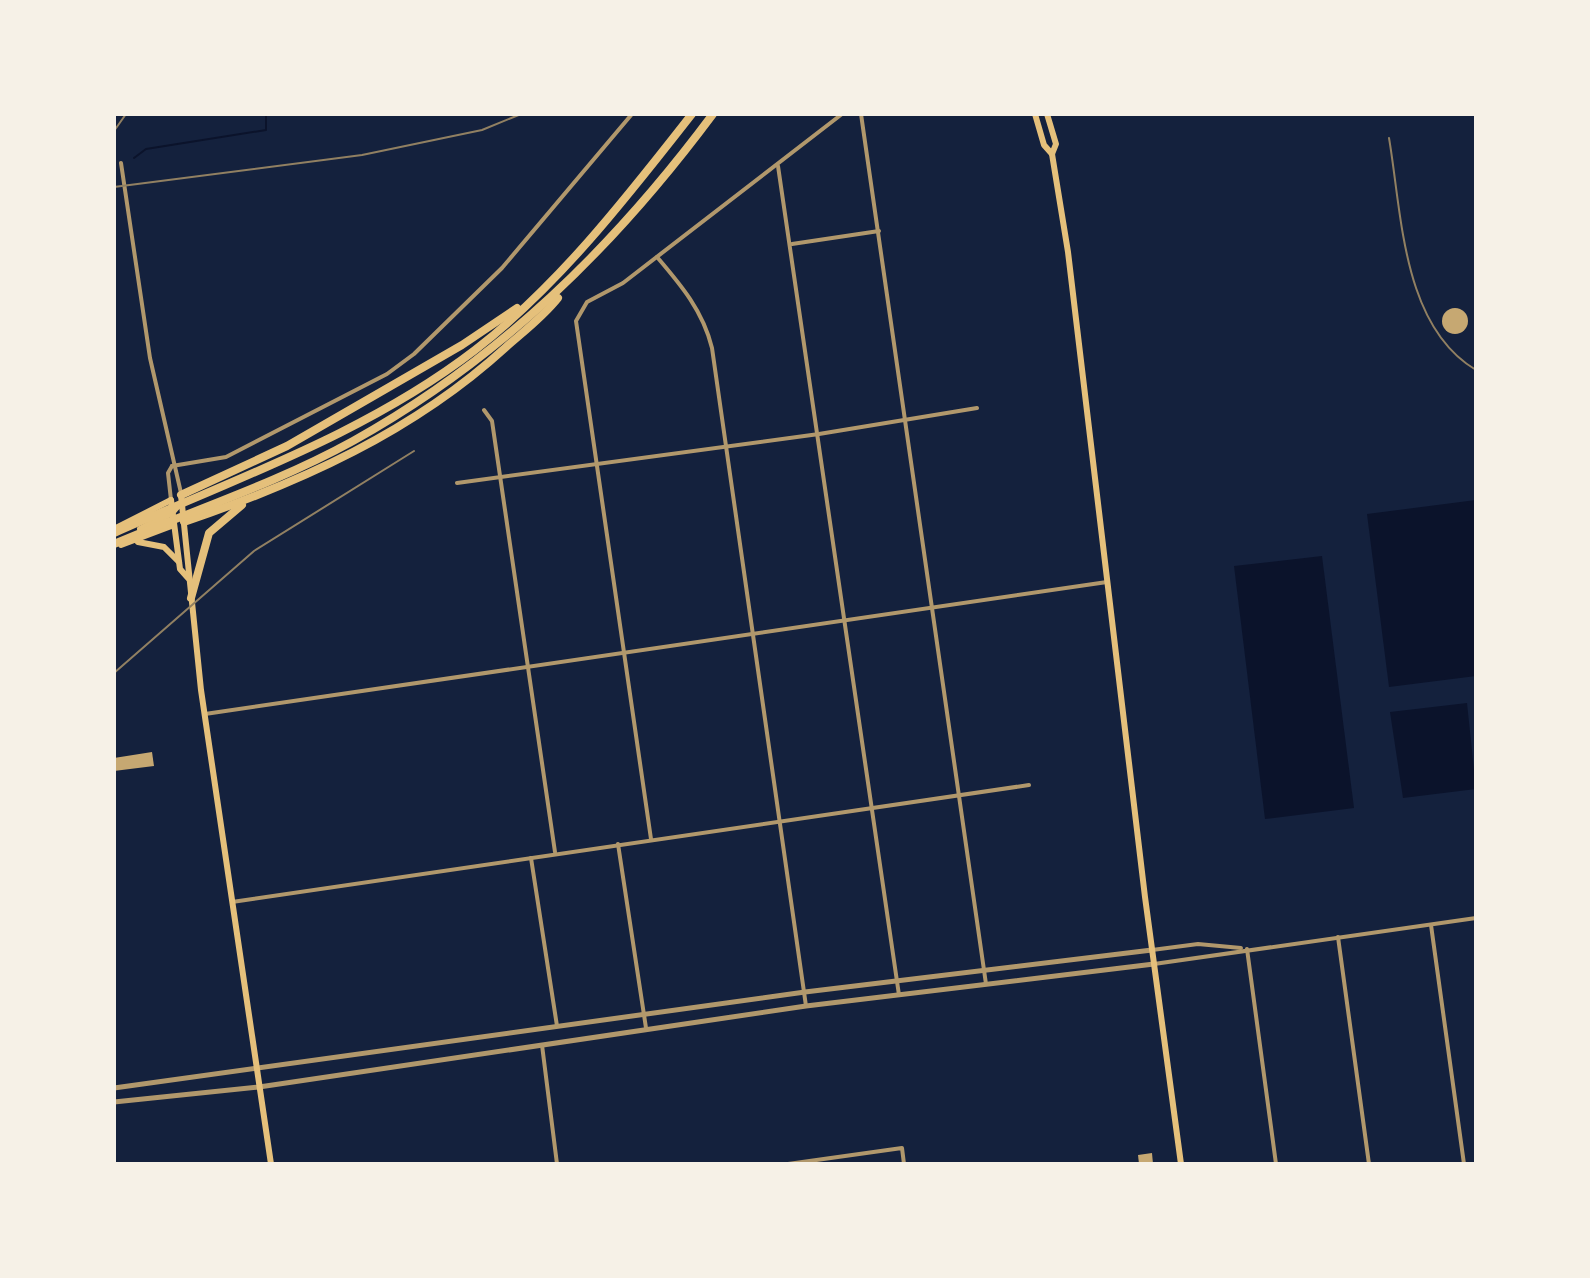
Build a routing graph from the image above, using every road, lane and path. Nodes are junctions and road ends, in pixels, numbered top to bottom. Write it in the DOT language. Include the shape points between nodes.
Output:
graph roads {
  1 [pos="632,114"];
  2 [pos="689,114"];
  3 [pos="713,114"];
  4 [pos="842,114"];
  5 [pos="861,114"];
  6 [pos="1035,114"];
  7 [pos="1047,114"];
  8 [pos="1052,154"];
  9 [pos="121,163"];
  10 [pos="778,165"];
  11 [pos="879,231"];
  12 [pos="792,244"];
  13 [pos="657,257"];
  14 [pos="560,271"];
  15 [pos="571,281"];
  16 [pos="977,408"];
  17 [pos="484,410"];
  18 [pos="906,420"];
  19 [pos="819,434"];
  20 [pos="725,445"];
  21 [pos="597,465"];
  22 [pos="172,466"];
  23 [pos="231,472"];
  24 [pos="500,477"];
  25 [pos="457,483"];
  26 [pos="181,495"];
  27 [pos="258,495"];
  28 [pos="171,500"];
  29 [pos="183,508"];
  30 [pos="172,513"];
  31 [pos="184,522"];
  32 [pos="174,526"];
  33 [pos="114,531"];
  34 [pos="130,542"];
  35 [pos="114,545"];
  36 [pos="179,562"];
  37 [pos="188,578"];
  38 [pos="1107,582"];
  39 [pos="191,598"];
  40 [pos="934,608"];
  41 [pos="845,621"];
  42 [pos="753,633"];
  43 [pos="625,650"];
  44 [pos="528,666"];
  45 [pos="205,714"];
  46 [pos="1029,785"];
  47 [pos="962,795"];
  48 [pos="873,808"];
  49 [pos="781,822"];
  50 [pos="651,839"];
  51 [pos="618,844"];
  52 [pos="555,853"];
  53 [pos="531,858"];
  54 [pos="232,902"];
  55 [pos="1476,918"];
  56 [pos="1431,925"];
  57 [pos="1338,937"];
  58 [pos="1247,949"];
  59 [pos="1152,950"];
  60 [pos="1154,964"];
  61 [pos="985,971"];
  62 [pos="899,981"];
  63 [pos="986,984"];
  64 [pos="805,992"];
  65 [pos="899,995"];
  66 [pos="806,1006"];
  67 [pos="644,1015"];
  68 [pos="646,1028"];
  69 [pos="558,1029"];
  70 [pos="542,1045"];
  71 [pos="257,1071"];
  72 [pos="259,1087"];
  73 [pos="114,1088"];
  74 [pos="114,1102"];
  75 [pos="811,1162"];
  76 [pos="271,1164"];
  77 [pos="557,1164"];
  78 [pos="788,1164"];
  79 [pos="904,1164"];
  80 [pos="1181,1164"];
  81 [pos="1276,1164"];
  82 [pos="1369,1164"];
  83 [pos="1464,1164"];
  1 -- 22 [label="street" via="502,268 414,354 387,374 226,457"];
  2 -- 14 [label="highway"];
  3 -- 15 [label="highway"];
  4 -- 10 [label="street"];
  5 -- 11 [label="street"];
  6 -- 8 [label="main road"];
  7 -- 8 [label="main road" via="1056,144"];
  8 -- 38 [label="main road"];
  9 -- 22 [label="street"];
  10 -- 12 [label="street"];
  10 -- 13 [label="street"];
  11 -- 12 [label="street"];
  11 -- 18 [label="street"];
  12 -- 19 [label="street"];
  13 -- 20 [label="street" via="695,303 707,327"];
  13 -- 21 [label="street" via="579,310 576,321"];
  14 -- 23 [label="highway" via="462,345 287,446"];
  14 -- 33 [label="highway" via="476,349 406,396 346,430"];
  15 -- 27 [label="highway" via="550,308 432,408 353,454"];
  15 -- 35 [label="highway" via="452,381 352,442"];
  16 -- 18 [label="street"];
  17 -- 24 [label="street" via="492,421"];
  18 -- 19 [label="street"];
  18 -- 40 [label="street"];
  19 -- 20 [label="street"];
  19 -- 41 [label="street"];
  20 -- 21 [label="street"];
  20 -- 42 [label="street"];
  21 -- 24 [label="street"];
  21 -- 43 [label="street"];
  22 -- 26 [label="street"];
  22 -- 28 [label="street"];
  23 -- 26 [label="highway"];
  23 -- 29 [label="highway"];
  24 -- 25 [label="street"];
  24 -- 44 [label="street"];
  26 -- 28 [label="main road"];
  26 -- 29 [label="main road"];
  26 -- 30 [label="main road"];
  27 -- 31 [label="highway"];
  27 -- 39 [label="highway" via="209,533"];
  28 -- 30 [label="main road"];
  28 -- 33 [label="main road"];
  29 -- 31 [label="main road"];
  29 -- 32 [label="highway"];
  30 -- 32 [label="main road"];
  30 -- 35 [label="main road"];
  31 -- 32 [label="main road"];
  31 -- 37 [label="main road"];
  32 -- 34 [label="main road"];
  32 -- 36 [label="main road"];
  34 -- 35 [label="main road"];
  34 -- 36 [label="main road" via="155,543"];
  36 -- 37 [label="main road"];
  37 -- 39 [label="main road"];
  38 -- 40 [label="street"];
  38 -- 59 [label="main road"];
  39 -- 45 [label="main road"];
  40 -- 41 [label="street"];
  40 -- 47 [label="street"];
  41 -- 42 [label="street"];
  41 -- 48 [label="street"];
  42 -- 43 [label="street"];
  42 -- 49 [label="street"];
  43 -- 44 [label="street"];
  43 -- 50 [label="street"];
  44 -- 45 [label="street"];
  44 -- 52 [label="street"];
  45 -- 54 [label="main road"];
  46 -- 47 [label="street"];
  47 -- 48 [label="street"];
  47 -- 61 [label="street"];
  48 -- 49 [label="street"];
  48 -- 62 [label="street"];
  49 -- 50 [label="street"];
  49 -- 64 [label="street"];
  50 -- 51 [label="street"];
  51 -- 52 [label="street"];
  51 -- 67 [label="street"];
  52 -- 53 [label="street"];
  53 -- 54 [label="street"];
  53 -- 69 [label="street"];
  54 -- 71 [label="main road"];
  55 -- 56 [label="street"];
  56 -- 57 [label="street"];
  56 -- 83 [label="street"];
  57 -- 58 [label="street"];
  57 -- 82 [label="street"];
  58 -- 59 [label="street" via="1198,944"];
  58 -- 60 [label="street"];
  58 -- 81 [label="street"];
  59 -- 60 [label="main road"];
  59 -- 61 [label="street"];
  60 -- 63 [label="street"];
  60 -- 80 [label="main road"];
  61 -- 62 [label="street"];
  61 -- 63 [label="street"];
  62 -- 64 [label="street"];
  62 -- 65 [label="street"];
  63 -- 65 [label="street"];
  64 -- 66 [label="street"];
  64 -- 67 [label="street"];
  65 -- 66 [label="street"];
  66 -- 68 [label="street"];
  67 -- 68 [label="street"];
  67 -- 69 [label="street"];
  68 -- 70 [label="street"];
  69 -- 71 [label="street"];
  70 -- 72 [label="street"];
  70 -- 77 [label="street"];
  71 -- 72 [label="main road"];
  71 -- 73 [label="street"];
  72 -- 74 [label="street"];
  72 -- 76 [label="main road"];
  75 -- 78 [label="street"];
  75 -- 79 [label="street" via="902,1148"];
}
